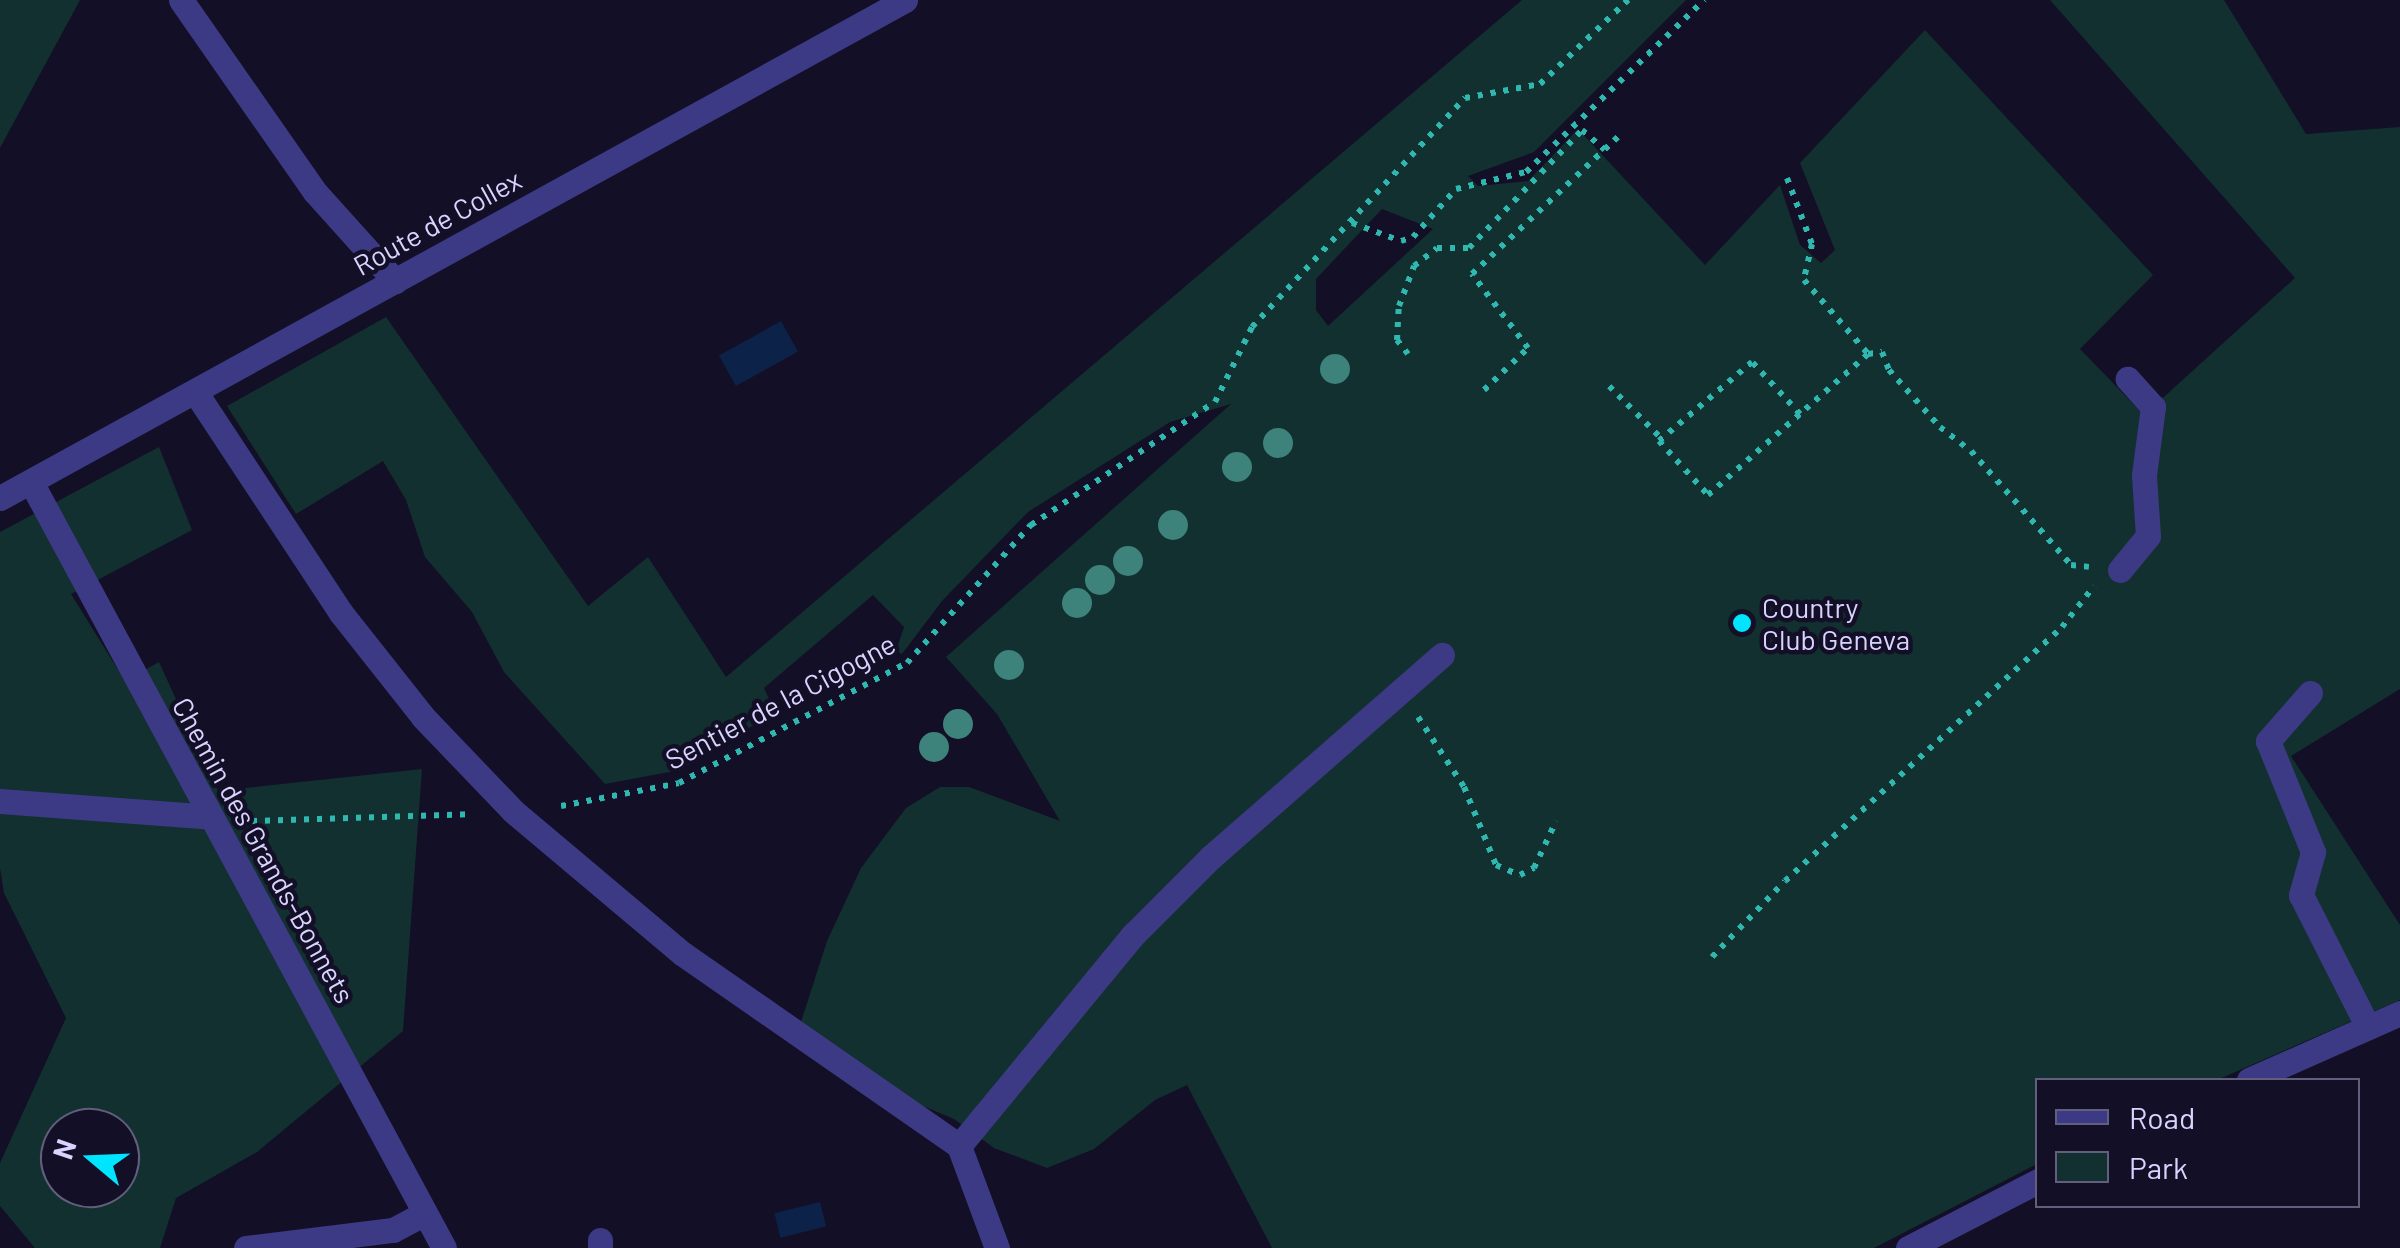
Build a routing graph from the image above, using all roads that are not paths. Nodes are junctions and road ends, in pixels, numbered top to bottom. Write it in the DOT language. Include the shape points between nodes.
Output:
graph roads {
  1 [pos="181,0"];
  2 [pos="905,0"];
  3 [pos="394,281"];
  4 [pos="2128,378"];
  5 [pos="196,394"];
  6 [pos="30,482"];
  7 [pos="0,498"];
  8 [pos="2120,570"];
  9 [pos="1442,655"];
  10 [pos="2310,693"];
  11 [pos="0,801"];
  12 [pos="211,817"];
  13 [pos="2400,1013"];
  14 [pos="2368,1027"];
  15 [pos="2253,1078"];
  16 [pos="959,1146"];
  17 [pos="2035,1183"];
  18 [pos="425,1213"];
  19 [pos="246,1248"];
  20 [pos="444,1248"];
  21 [pos="997,1248"];
  22 [pos="1908,1248"];
  1 -- 3 [label="street" via="315,192"];
  2 -- 3 [label="street, Route de Collex"];
  3 -- 5 [label="street, Route de Collex"];
  4 -- 8 [label="street" via="2153,407 2144,475 2148,536"];
  5 -- 6 [label="street, Route de Collex"];
  5 -- 16 [label="street" via="340,614 423,718 513,811 683,954 891,1105"];
  6 -- 7 [label="street, Route de Collex"];
  6 -- 12 [label="street, Chemin des Grands-Bonnets"];
  9 -- 16 [label="street" via="1211,856 1134,934"];
  10 -- 14 [label="street" via="2268,741 2312,852 2301,895"];
  11 -- 12 [label="street"];
  12 -- 18 [label="street, Chemin des Grands-Bonnets"];
  13 -- 14 [label="street"];
  14 -- 15 [label="street"];
  16 -- 21 [label="street"];
  17 -- 22 [label="street"];
  18 -- 19 [label="street" via="378,1233"];
  18 -- 20 [label="street, Chemin des Grands-Bonnets"];
}
